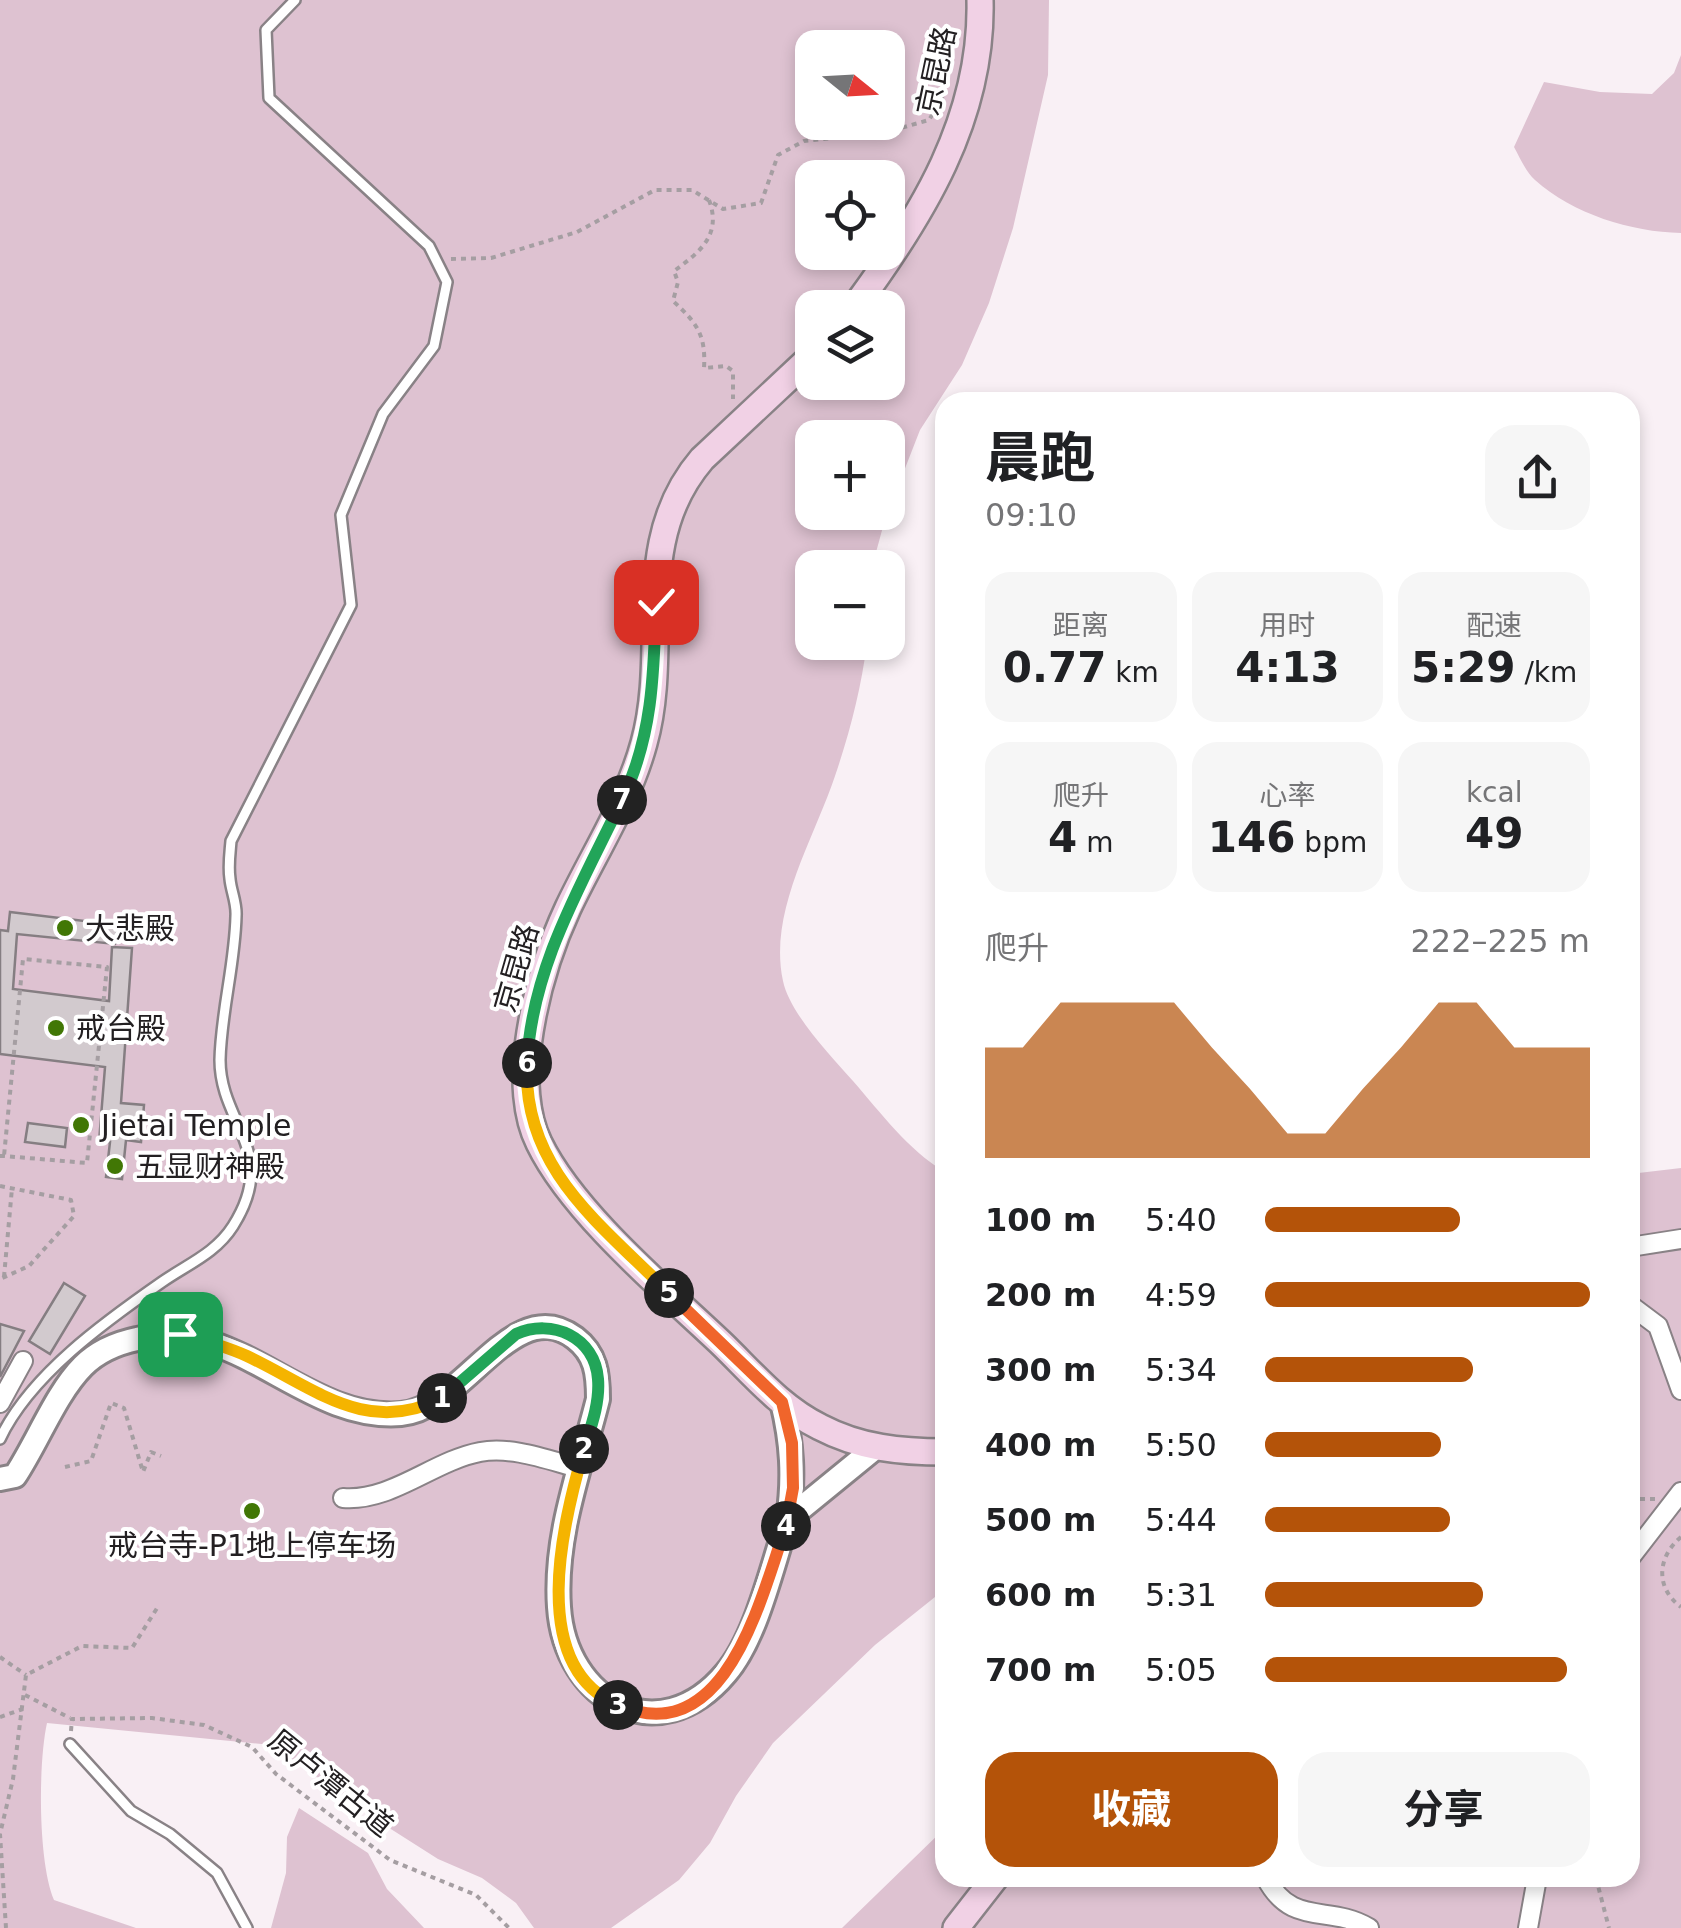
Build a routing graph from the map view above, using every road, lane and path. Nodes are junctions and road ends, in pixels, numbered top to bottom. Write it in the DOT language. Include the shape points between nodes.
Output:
graph roads {
  1 [pos="294,0"];
  2 [pos="980,0"];
  3 [pos="950,82"];
  4 [pos="709,200"];
  5 [pos="435,259"];
  6 [pos="866,290"];
  7 [pos="795,372"];
  8 [pos="750,414"];
  9 [pos="2,1156"];
  10 [pos="0,1186"];
  11 [pos="12,1188"];
  12 [pos="1681,1239"];
  13 [pos="1640,1245"];
  14 [pos="2,1278"];
  15 [pos="1640,1309"];
  16 [pos="22,1361"];
  17 [pos="1681,1390"];
  18 [pos="782,1402"];
  19 [pos="0,1403"];
  20 [pos="0,1438"];
  21 [pos="875,1448"];
  22 [pos="935,1451"];
  23 [pos="160,1456"];
  24 [pos="64,1467"];
  25 [pos="579,1468"];
  26 [pos="0,1479"];
  27 [pos="1681,1492"];
  28 [pos="342,1498"];
  29 [pos="788,1519"];
  30 [pos="1681,1537"];
  31 [pos="1640,1545"];
  32 [pos="159,1605"];
  33 [pos="1681,1607"];
  34 [pos="0,1658"];
  35 [pos="26,1675"];
  36 [pos="26,1696"];
  37 [pos="23,1709"];
  38 [pos="0,1716"];
  39 [pos="72,1719"];
  40 [pos="70,1744"];
  41 [pos="988,1887"];
  42 [pos="1273,1887"];
  43 [pos="1535,1887"];
  44 [pos="1599,1887"];
  45 [pos="6,1928"];
  46 [pos="247,1928"];
  47 [pos="509,1928"];
  48 [pos="956,1928"];
  49 [pos="1370,1928"];
  50 [pos="1528,1928"];
  51 [pos="1610,1928"];
  1 -- 5 [label="lane" via="266,30 269,98"];
  2 -- 6 [label="main road, 京昆路" via="970,91 947,159"];
  3 -- 4 [label="path" via="929,120 883,133 804,140 778,155 761,203 723,209"];
  4 -- 5 [label="path" via="692,190 655,190 577,232 491,258"];
  4 -- 8 [label="path" via="715,216 706,249 674,271 673,301 698,324 706,344 704,368 733,371 733,400"];
  5 -- 20 [label="lane" via="448,282 434,346 383,414 341,515 351,605 231,841 236,912 220,1063 252,1156 245,1198 233,1226 200,1261 102,1324 10,1417"];
  7 -- 8 [label="main road, 京昆路"];
  8 -- 18 [label="main road, 京昆路" via="685,478 662,527 644,744 551,950 526,1078 536,1138 568,1188"];
  9 -- 9 [label="path" via="23,959 107,967 87,1163"];
  10 -- 11 [label="path"];
  11 -- 14 [label="path"];
  11 -- 14 [label="path" via="71,1200 74,1216 29,1266"];
  12 -- 13 [label="street"];
  15 -- 17 [label="street" via="1658,1326"];
  16 -- 19 [label="street"];
  18 -- 21 [label="main road, 京昆路" via="819,1427"];
  18 -- 29 [label="street" via="792,1443"];
  21 -- 22 [label="main road, 京昆路"];
  21 -- 29 [label="street"];
  23 -- 24 [label="path" via="151,1452 143,1472 124,1408 111,1404 91,1461"];
  25 -- 26 [label="street" via="598,1377 585,1346 558,1329 516,1334 448,1394 404,1414 355,1409 214,1342 156,1334 105,1350 83,1366 14,1476"];
  25 -- 28 [label="street" via="486,1451 364,1500"];
  25 -- 29 [label="street" via="559,1553 559,1610 576,1667 604,1700 626,1708 681,1708 728,1671"];
  27 -- 31 [label="street"];
  30 -- 33 [label="path" via="1661,1571 1668,1596"];
  32 -- 35 [label="path" via="132,1648 82,1646"];
  34 -- 35 [label="path"];
  35 -- 36 [label="path"];
  36 -- 37 [label="path"];
  36 -- 39 [label="path"];
  37 -- 38 [label="path"];
  37 -- 45 [label="path" via="0,1834"];
  39 -- 40 [label="path"];
  39 -- 47 [label="path, 原卢潭古道" via="204,1725 252,1747 276,1774 390,1860 476,1895"];
  40 -- 46 [label="lane" via="131,1810 217,1873"];
  41 -- 48 [label="main road"];
  42 -- 49 [label="street" via="1306,1914"];
  43 -- 50 [label="street"];
  44 -- 51 [label="path"];
}
